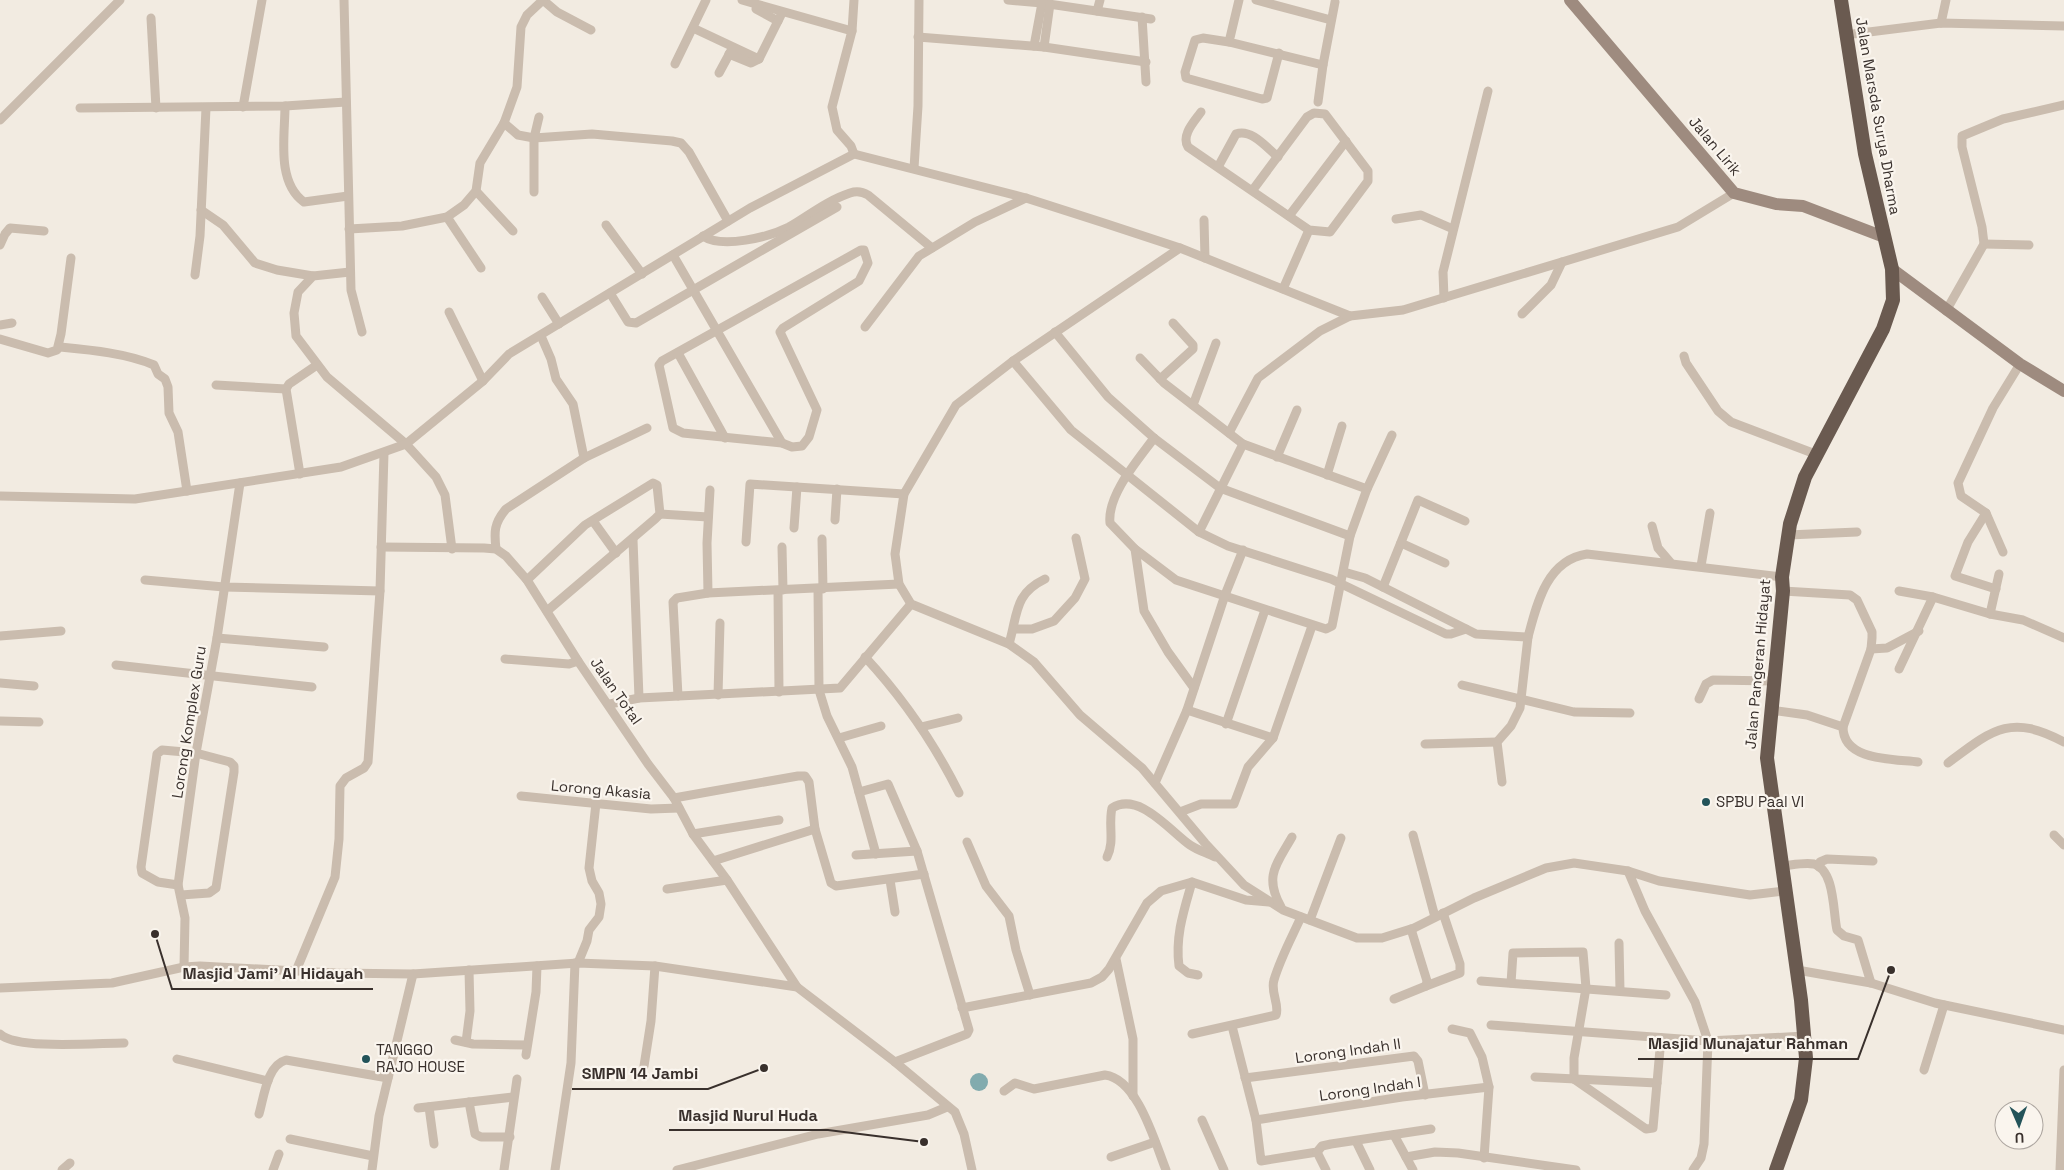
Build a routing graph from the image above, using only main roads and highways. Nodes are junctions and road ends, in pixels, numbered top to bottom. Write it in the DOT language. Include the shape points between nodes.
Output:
graph roads {
  1 [pos="1570,0"];
  2 [pos="1841,0"];
  3 [pos="1884,237"];
  4 [pos="1892,269"];
  5 [pos="2064,391"];
  6 [pos="1776,1170"];
  1 -- 3 [label="main road, Jalan Lirik" via="1734,193 1776,204 1803,206"];
  2 -- 3 [label="highway, Jalan Marsda Surya Dharma" via="1865,154"];
  3 -- 4 [label="highway, Jalan Pangeran Hidayat"];
  4 -- 5 [label="main road" via="2020,364"];
  4 -- 6 [label="highway, Jalan Pangeran Hidayat" via="1893,300 1883,329 1805,477 1788,535 1767,758 1806,1058 1801,1100"];
}
